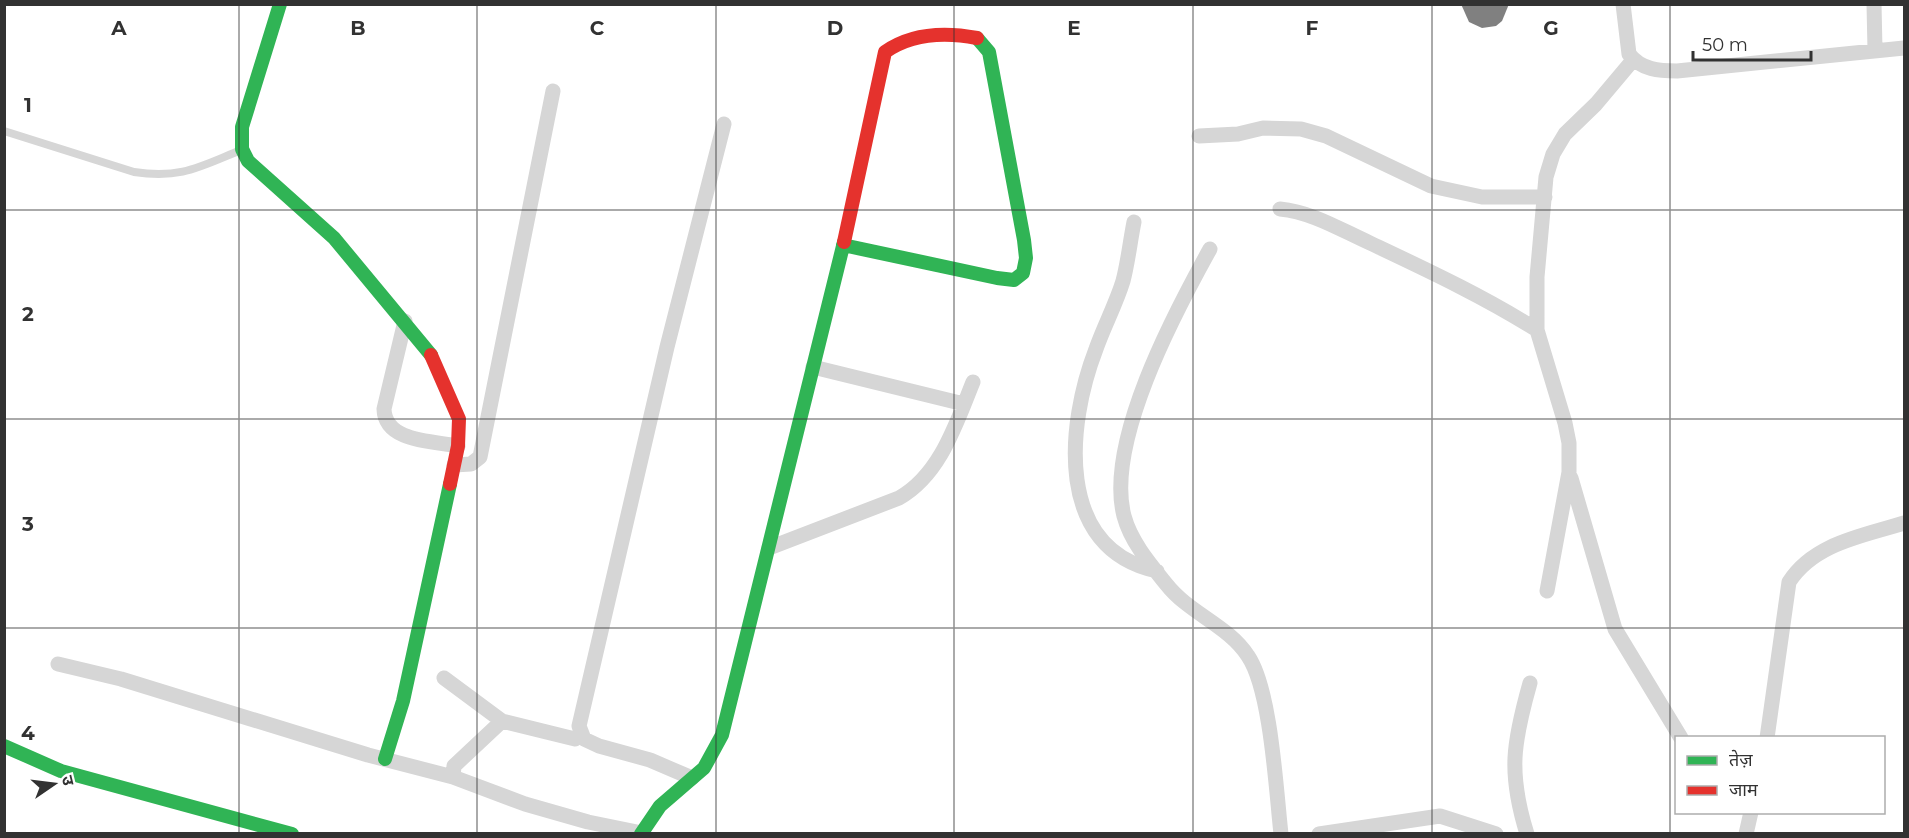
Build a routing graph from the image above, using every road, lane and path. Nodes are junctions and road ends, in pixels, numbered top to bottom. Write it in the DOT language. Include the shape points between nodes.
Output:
graph roads {
  1 [pos="280,4"];
  2 [pos="1623,4"];
  3 [pos="1874,4"];
  4 [pos="1905,48"];
  5 [pos="1875,51"];
  6 [pos="1634,60"];
  7 [pos="553,91"];
  8 [pos="724,124"];
  9 [pos="4,131"];
  10 [pos="1199,136"];
  11 [pos="242,149"];
  12 [pos="1545,197"];
  13 [pos="1280,209"];
  14 [pos="1134,222"];
  15 [pos="843,245"];
  16 [pos="1210,249"];
  17 [pos="405,321"];
  18 [pos="1537,330"];
  19 [pos="813,367"];
  20 [pos="973,382"];
  21 [pos="964,404"];
  22 [pos="458,446"];
  23 [pos="454,465"];
  24 [pos="1569,472"];
  25 [pos="1905,523"];
  26 [pos="769,548"];
  27 [pos="1156,571"];
  28 [pos="1547,591"];
  29 [pos="58,663"];
  30 [pos="444,678"];
  31 [pos="1530,683"];
  32 [pos="501,721"];
  33 [pos="1680,736"];
  34 [pos="1767,736"];
  35 [pos="575,739"];
  36 [pos="4,746"];
  37 [pos="385,759"];
  38 [pos="453,777"];
  39 [pos="692,778"];
  40 [pos="1751,814"];
  41 [pos="641,833"];
  42 [pos="292,834"];
  43 [pos="1281,834"];
  44 [pos="1318,834"];
  45 [pos="1496,834"];
  46 [pos="1527,834"];
  47 [pos="1746,834"];
  1 -- 11 [label="street" via="242,127"];
  2 -- 6 [label="street" via="1627,47"];
  3 -- 5 [label="street"];
  4 -- 5 [label="street"];
  5 -- 6 [label="street" via="1677,71 1657,71"];
  6 -- 12 [label="street" via="1565,134 1553,154"];
  7 -- 23 [label="street" via="480,457 471,464"];
  8 -- 39 [label="street" via="667,347 579,726 584,739 599,746 650,760"];
  9 -- 11 [label="lane" via="153,175 194,171"];
  10 -- 12 [label="street" via="1263,128 1301,129 1326,136 1441,189 1482,197"];
  11 -- 17 [label="street" via="249,160 334,238"];
  12 -- 18 [label="street" via="1537,277"];
  13 -- 18 [label="street" via="1307,213 1488,299"];
  14 -- 27 [label="street" via="1123,280 1095,350 1079,412 1076,473 1080,504 1106,546 1123,560"];
  15 -- 15 [label="street" via="998,278 1014,280 1023,273 1024,240 989,52 979,38 924,37 902,41 885,52"];
  15 -- 19 [label="street"];
  16 -- 27 [label="street" via="1178,307 1135,411 1121,470 1120,490 1132,539"];
  17 -- 22 [label="street" via="429,352 454,404 459,419"];
  17 -- 22 [label="street" via="384,408 385,423 404,435"];
  18 -- 24 [label="street" via="1565,423"];
  19 -- 21 [label="street"];
  19 -- 26 [label="street"];
  20 -- 21 [label="street"];
  21 -- 26 [label="street" via="930,473 916,489"];
  22 -- 23 [label="street"];
  23 -- 37 [label="street" via="404,700"];
  24 -- 28 [label="street"];
  24 -- 33 [label="street" via="1615,629"];
  25 -- 34 [label="street" via="1816,553 1798,567 1789,582"];
  26 -- 39 [label="street" via="722,735 712,756"];
  27 -- 43 [label="street" via="1195,612 1235,642 1258,675"];
  29 -- 37 [label="street"];
  30 -- 32 [label="street"];
  31 -- 46 [label="street" via="1516,735 1513,769"];
  32 -- 35 [label="street"];
  32 -- 38 [label="street" via="454,766"];
  36 -- 42 [label="street" via="61,771"];
  37 -- 38 [label="street"];
  38 -- 41 [label="street" via="525,804"];
  39 -- 41 [label="street" via="657,808"];
  40 -- 47 [label="street"];
  44 -- 45 [label="street" via="1440,816"];
}
